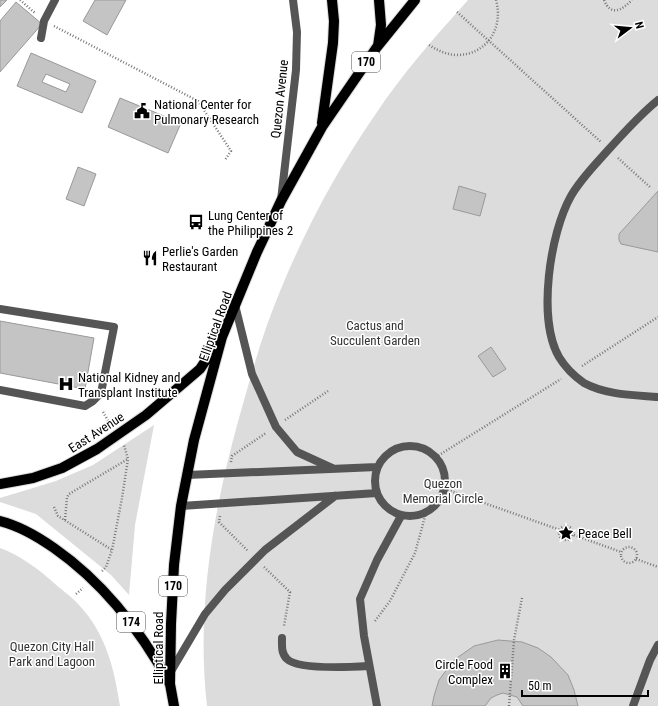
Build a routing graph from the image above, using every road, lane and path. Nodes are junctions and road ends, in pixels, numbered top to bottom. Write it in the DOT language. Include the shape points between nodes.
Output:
graph roads {
  1 [pos="20,0"];
  2 [pos="55,0"];
  3 [pos="293,0"];
  4 [pos="332,0"];
  5 [pos="379,0"];
  6 [pos="415,0"];
  7 [pos="496,0"];
  8 [pos="604,0"];
  9 [pos="632,0"];
  10 [pos="456,12"];
  11 [pos="44,21"];
  12 [pos="41,38"];
  13 [pos="488,41"];
  14 [pos="429,45"];
  15 [pos="377,47"];
  16 [pos="658,100"];
  17 [pos="322,127"];
  18 [pos="608,150"];
  19 [pos="225,160"];
  20 [pos="652,188"];
  21 [pos="281,201"];
  22 [pos="235,305"];
  23 [pos="0,309"];
  24 [pos="658,317"];
  25 [pos="222,337"];
  26 [pos="571,372"];
  27 [pos="0,390"];
  28 [pos="658,397"];
  29 [pos="124,445"];
  30 [pos="436,457"];
  31 [pos="128,459"];
  32 [pos="377,467"];
  33 [pos="335,468"];
  34 [pos="187,475"];
  35 [pos="0,484"];
  36 [pos="445,489"];
  37 [pos="376,493"];
  38 [pos="335,496"];
  39 [pos="181,506"];
  40 [pos="54,507"];
  41 [pos="426,513"];
  42 [pos="401,516"];
  43 [pos="66,520"];
  44 [pos="0,521"];
  45 [pos="560,530"];
  46 [pos="574,535"];
  47 [pos="112,550"];
  48 [pos="621,552"];
  49 [pos="636,559"];
  50 [pos="658,567"];
  51 [pos="92,580"];
  52 [pos="76,594"];
  53 [pos="522,598"];
  54 [pos="364,636"];
  55 [pos="282,638"];
  56 [pos="658,645"];
  57 [pos="369,666"];
  58 [pos="170,673"];
  59 [pos="170,684"];
  60 [pos="174,706"];
  61 [pos="377,706"];
  62 [pos="509,706"];
  63 [pos="633,706"];
  1 -- 11 [label="path"];
  2 -- 11 [label="street"];
  3 -- 21 [label="street, Quezon Avenue / 170" via="297,32 296,70"];
  4 -- 17 [label="main road, 170" via="334,43"];
  5 -- 15 [label="main road, 170" via="381,25"];
  6 -- 15 [label="main road, Elliptical Road / 170"];
  7 -- 13 [label="path" via="498,22"];
  8 -- 9 [label="path" via="610,9 614,10 623,8"];
  10 -- 13 [label="path"];
  11 -- 12 [label="street"];
  11 -- 19 [label="path" via="198,101 231,150"];
  13 -- 14 [label="path" via="473,52 455,55"];
  13 -- 18 [label="path"];
  15 -- 17 [label="main road, Elliptical Road / 170"];
  16 -- 18 [label="street" via="645,110"];
  17 -- 21 [label="main road, Elliptical Road / 170"];
  18 -- 20 [label="path"];
  18 -- 26 [label="street" via="570,197 553,251 549,275 548,318 558,356"];
  21 -- 22 [label="main road, Elliptical Road / 170"];
  22 -- 25 [label="main road, Elliptical Road / 170"];
  22 -- 33 [label="street" via="252,374 276,427 297,452"];
  23 -- 27 [label="street" via="114,327 101,393 85,406"];
  24 -- 26 [label="path"];
  25 -- 34 [label="main road, Elliptical Road / 170" via="202,406"];
  25 -- 35 [label="main road, East Avenue" via="200,369 146,415 97,449 62,468 33,478"];
  26 -- 28 [label="street" via="585,383 601,390"];
  26 -- 30 [label="path"];
  29 -- 31 [label="path"];
  30 -- 32 [label="street" via="416,446 404,446 388,453"];
  30 -- 36 [label="street" via="442,466"];
  31 -- 43 [label="path" via="69,494"];
  31 -- 47 [label="path"];
  32 -- 33 [label="street"];
  32 -- 37 [label="street"];
  33 -- 34 [label="street"];
  34 -- 39 [label="main road, Elliptical Road / 170"];
  36 -- 41 [label="street" via="438,503"];
  36 -- 45 [label="path"];
  37 -- 38 [label="street"];
  37 -- 42 [label="street" via="390,511"];
  38 -- 39 [label="street"];
  38 -- 58 [label="street" via="265,550 225,590 205,614"];
  39 -- 58 [label="main road, Elliptical Road / 170" via="174,565"];
  40 -- 43 [label="path" via="58,516"];
  41 -- 42 [label="street" via="418,516"];
  41 -- 54 [label="path" via="415,553 390,601"];
  42 -- 54 [label="street" via="377,560 360,599"];
  43 -- 47 [label="path"];
  44 -- 51 [label="main road, 174" via="38,537 64,555"];
  45 -- 46 [label="path" via="565,526 570,527"];
  45 -- 46 [label="path" via="559,535 564,540 571,539"];
  46 -- 48 [label="path"];
  47 -- 51 [label="path" via="106,567"];
  48 -- 49 [label="path" via="624,562 629,563"];
  48 -- 49 [label="path" via="627,547 632,548 636,551"];
  49 -- 50 [label="path"];
  51 -- 52 [label="path"];
  51 -- 59 [label="main road, 174" via="130,621"];
  53 -- 62 [label="path" via="514,640"];
  54 -- 57 [label="street"];
  55 -- 57 [label="street" via="282,652 286,659 292,662 321,667"];
  56 -- 63 [label="street"];
  57 -- 61 [label="street"];
  58 -- 59 [label="main road, Elliptical Road / 170"];
  59 -- 60 [label="main road, Elliptical Road / 170"];
}
